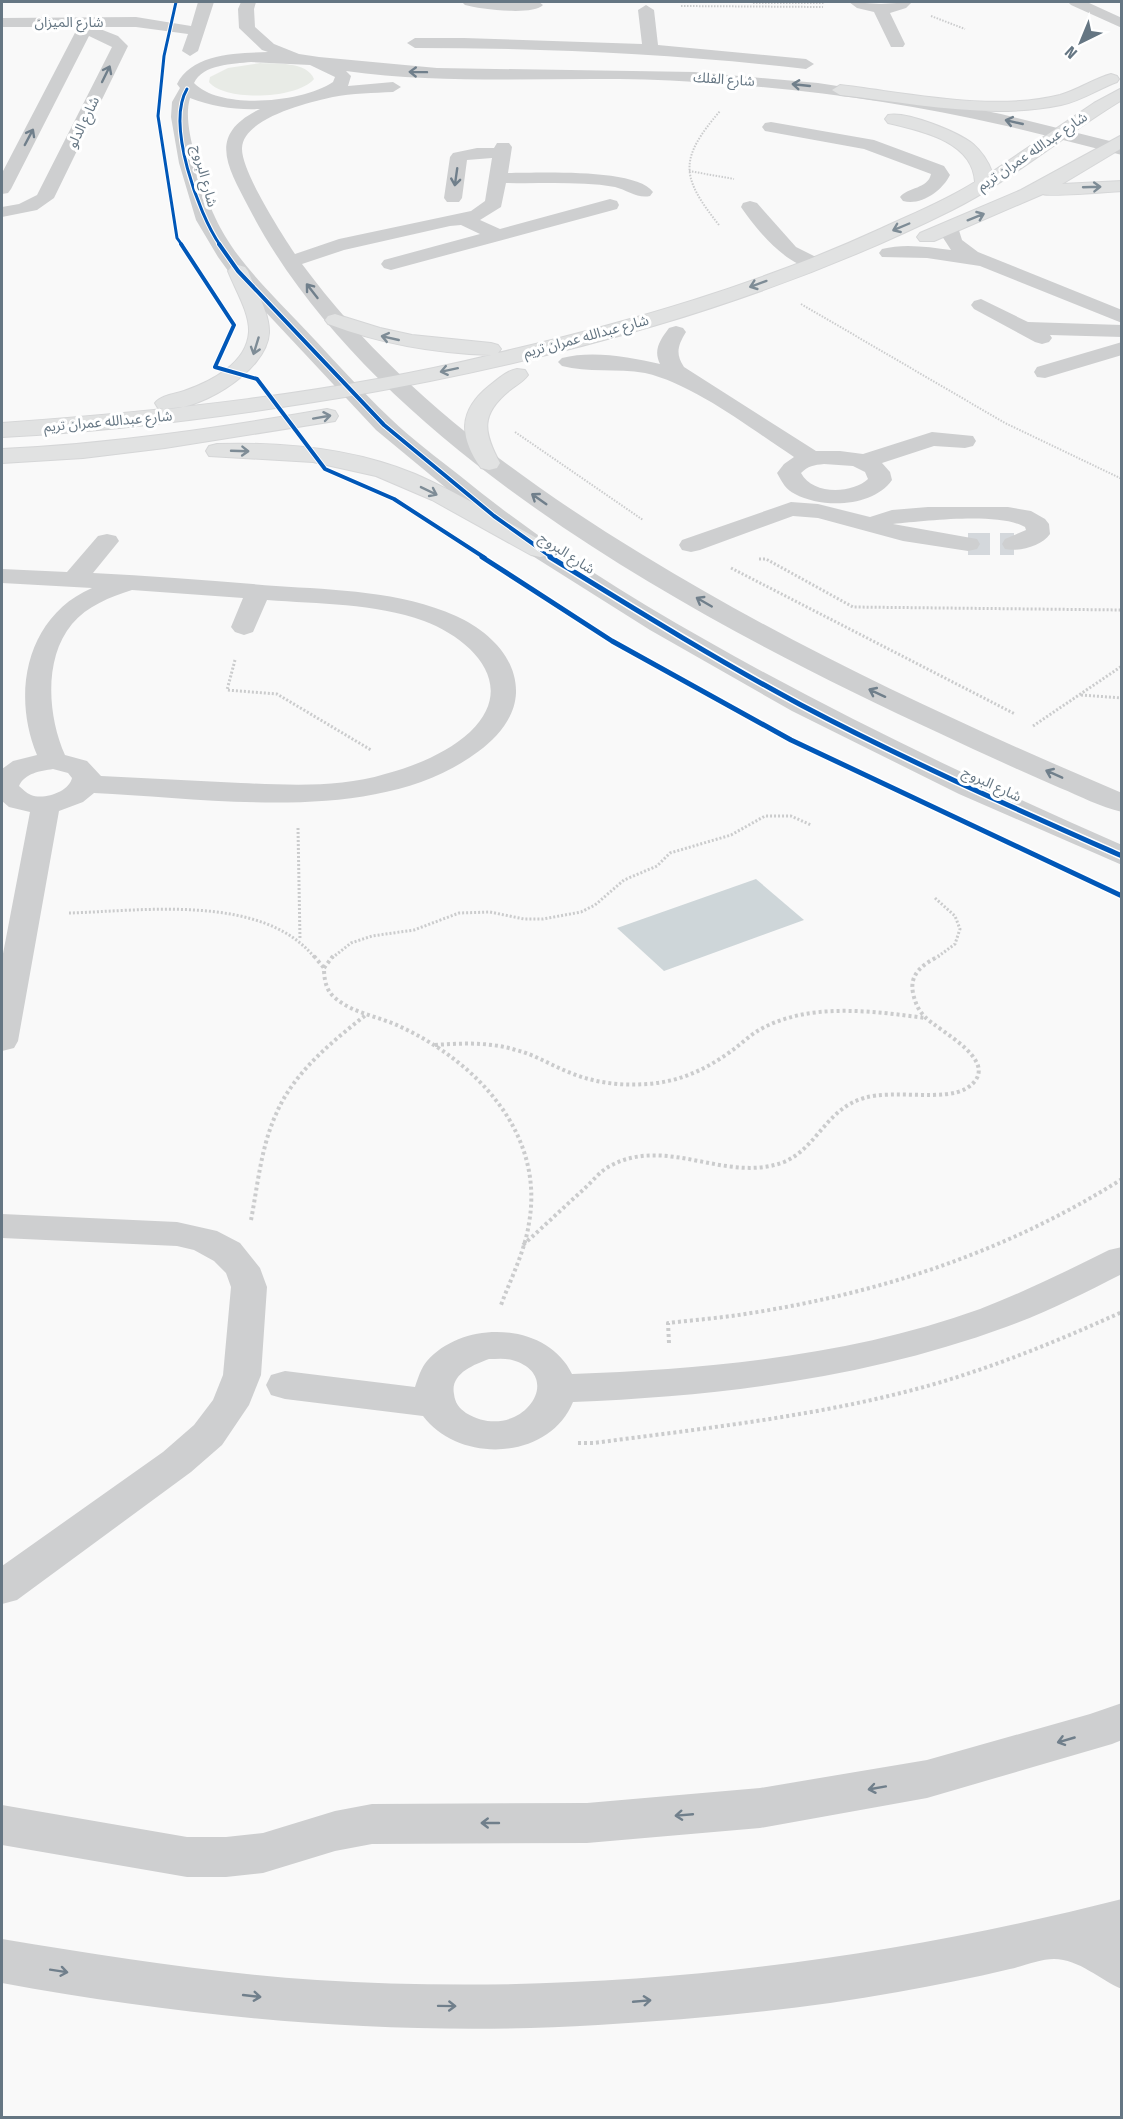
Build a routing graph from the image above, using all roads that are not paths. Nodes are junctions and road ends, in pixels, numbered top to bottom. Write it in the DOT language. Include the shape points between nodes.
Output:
graph roads {
  1 [pos="466,2"];
  2 [pos="905,2"];
  3 [pos="1076,2"];
  4 [pos="267,3"];
  5 [pos="860,3"];
  6 [pos="247,5"];
  7 [pos="535,5"];
  8 [pos="204,6"];
  9 [pos="880,8"];
  10 [pos="646,10"];
  11 [pos="2,22"];
  12 [pos="136,22"];
  13 [pos="87,24"];
  14 [pos="1122,24"];
  15 [pos="196,30"];
  16 [pos="415,43"];
  17 [pos="897,44"];
  18 [pos="650,48"];
  19 [pos="590,49"];
  20 [pos="299,58"];
  21 [pos="320,62"];
  22 [pos="820,65"];
  23 [pos="541,72"];
  24 [pos="634,74"];
  25 [pos="1122,77"];
  26 [pos="188,82"];
  27 [pos="563,86"];
  28 [pos="533,90"];
  29 [pos="840,90"];
  30 [pos="330,92"];
  31 [pos="409,93"];
  32 [pos="1122,93"];
  33 [pos="733,96"];
  34 [pos="293,102"];
  35 [pos="874,115"];
  36 [pos="894,118"];
  37 [pos="771,125"];
  38 [pos="266,132"];
  39 [pos="1060,134"];
  40 [pos="983,137"];
  41 [pos="250,145"];
  42 [pos="1118,146"];
  43 [pos="1026,148"];
  44 [pos="235,158"];
  45 [pos="1087,164"];
  46 [pos="612,174"];
  47 [pos="1122,174"];
  48 [pos="57,175"];
  49 [pos="499,178"];
  50 [pos="984,186"];
  51 [pos="1122,186"];
  52 [pos="2,189"];
  53 [pos="639,193"];
  54 [pos="909,197"];
  55 [pos="453,198"];
  56 [pos="1022,198"];
  57 [pos="610,205"];
  58 [pos="756,207"];
  59 [pos="2,212"];
  60 [pos="2,219"];
  61 [pos="463,219"];
  62 [pos="268,227"];
  63 [pos="950,228"];
  64 [pos="294,233"];
  65 [pos="315,234"];
  66 [pos="498,235"];
  67 [pos="889,254"];
  68 [pos="817,261"];
  69 [pos="290,262"];
  70 [pos="983,262"];
  71 [pos="391,264"];
  72 [pos="858,266"];
  73 [pos="238,271"];
  74 [pos="786,296"];
  75 [pos="764,304"];
  76 [pos="981,305"];
  77 [pos="742,312"];
  78 [pos="1122,317"];
  79 [pos="335,320"];
  80 [pos="1028,330"];
  81 [pos="676,332"];
  82 [pos="1122,333"];
  83 [pos="552,346"];
  84 [pos="1057,346"];
  85 [pos="1122,348"];
  86 [pos="1122,356"];
  87 [pos="569,362"];
  88 [pos="517,375"];
  89 [pos="393,382"];
  90 [pos="689,382"];
  91 [pos="465,387"];
  92 [pos="349,390"];
  93 [pos="422,398"];
  94 [pos="368,409"];
  95 [pos="2,430"];
  96 [pos="961,445"];
  97 [pos="35,455"];
  98 [pos="2,456"];
  99 [pos="812,458"];
  100 [pos="489,463"];
  101 [pos="869,465"];
  102 [pos="801,488"];
  103 [pos="860,494"];
  104 [pos="741,509"];
  105 [pos="900,516"];
  106 [pos="869,525"];
  107 [pos="107,541"];
  108 [pos="1014,544"];
  109 [pos="691,545"];
  110 [pos="540,550"];
  111 [pos="2,576"];
  112 [pos="31,577"];
  113 [pos="74,579"];
  114 [pos="129,582"];
  115 [pos="258,592"];
  116 [pos="59,624"];
  117 [pos="244,627"];
  118 [pos="53,761"];
  119 [pos="4,780"];
  120 [pos="88,784"];
  121 [pos="46,804"];
  122 [pos="1122,804"];
  123 [pos="1122,856"];
  124 [pos="2,1041"];
  125 [pos="2,1226"];
  126 [pos="1122,1259"];
  127 [pos="285,1385"];
  128 [pos="558,1389"];
  129 [pos="434,1403"];
  130 [pos="2,1588"];
  131 [pos="1122,1721"];
  132 [pos="2,1825"];
  133 [pos="1122,1920"];
  134 [pos="1056,1938"];
  135 [pos="2,1961"];
  136 [pos="1122,1967"];
  1 -- 7 [label="street"];
  2 -- 9 [label="street"];
  3 -- 14 [label="street"];
  4 -- 6 [label="street"];
  5 -- 9 [label="street"];
  6 -- 20 [label="street" via="247,28 255,37 268,47"];
  8 -- 12 [label="street, شارع الميزان"];
  8 -- 15 [label="street, شارع البروج"];
  9 -- 17 [label="street"];
  10 -- 18 [label="street"];
  11 -- 13 [label="street, شارع الميزان"];
  12 -- 13 [label="street, شارع الميزان"];
  12 -- 15 [label="street, شارع الميزان"];
  48 -- 13 [label="street, شارع الدلو, one-way" via="120,46 117,41 90,32"];
  52 -- 13 [label="street, one-way"];
  15 -- 26 [label="street, شارع البروج" via="189,55"];
  16 -- 19 [label="street"];
  18 -- 19 [label="street"];
  18 -- 22 [label="street"];
  19 -- 23 [label="street" via="570,63"];
  19 -- 24 [label="street" via="604,64"];
  20 -- 21 [label="street, شارع الفلك"];
  20 -- 26 [label="street" via="238,59 202,68"];
  23 -- 21 [label="street, شارع الفلك, one-way" via="409,72"];
  21 -- 30 [label="street" via="343,76 341,84"];
  23 -- 24 [label="street, شارع الفلك"];
  29 -- 24 [label="street, شارع الفلك, one-way"];
  25 -- 29 [label="main road" via="1063,99 1013,105"];
  26 -- 34 [label="street" via="198,96 241,104"];
  26 -- 73 [label="street, شارع البروج" via="180,115 196,196 205,220"];
  27 -- 28 [label="street"];
  27 -- 30 [label="street, شارع الفلك" via="443,85"];
  27 -- 33 [label="street, شارع الفلك"];
  39 -- 29 [label="street, شارع الفلك, one-way" via="963,110"];
  30 -- 34 [label="street, شارع الفلك"];
  31 -- 38 [label="street" via="328,105"];
  32 -- 39 [label="main road, شارع عبدالله عمران تريم"];
  34 -- 44 [label="street" via="258,116 241,130 233,144"];
  35 -- 36 [label="street"];
  36 -- 40 [label="street"];
  36 -- 50 [label="main road" via="940,133 971,152 981,163"];
  37 -- 54 [label="street" via="868,144 921,162 933,183 926,191"];
  39 -- 42 [label="street, شارع الفلك"];
  39 -- 43 [label="main road, شارع عبدالله عمران تريم"];
  41 -- 44 [label="street"];
  42 -- 45 [label="main road, شارع عبدالله عمران تريم"];
  43 -- 45 [label="street"];
  43 -- 50 [label="main road, شارع عبدالله عمران تريم"];
  44 -- 62 [label="street, شارع البروج"];
  45 -- 47 [label="street"];
  45 -- 56 [label="main road, شارع عبدالله عمران تريم"];
  46 -- 49 [label="street"];
  48 -- 59 [label="street, شارع الدلو" via="38,204"];
  48 -- 60 [label="street" via="70,183 60,204"];
  49 -- 53 [label="street"];
  49 -- 55 [label="street, one-way" via="503,150 459,157"];
  49 -- 61 [label="street" via="494,203"];
  50 -- 68 [label="main road, شارع عبدالله عمران تريم, one-way" via="911,223"];
  56 -- 51 [label="main road, one-way" via="1075,187"];
  63 -- 56 [label="main road, شارع عبدالله عمران تريم, one-way"];
  57 -- 66 [label="street"];
  58 -- 68 [label="street" via="783,245 797,256"];
  61 -- 65 [label="street"];
  61 -- 66 [label="street"];
  61 -- 69 [label="street" via="339,245"];
  62 -- 64 [label="street"];
  62 -- 69 [label="street, شارع البروج"];
  63 -- 67 [label="main road, شارع عبدالله عمران تريم"];
  63 -- 70 [label="street" via="954,244"];
  66 -- 71 [label="street"];
  67 -- 70 [label="street" via="937,253"];
  67 -- 72 [label="main road, شارع عبدالله عمران تريم"];
  68 -- 83 [label="main road, شارع عبدالله عمران تريم, one-way" via="649,320"];
  79 -- 69 [label="street, شارع البروج, one-way"];
  70 -- 78 [label="street"];
  73 -- 92 [label="street, شارع البروج"];
  73 -- 95 [label="main road, one-way" via="260,331 256,352 235,374 174,402"];
  74 -- 75 [label="main road"];
  76 -- 80 [label="street"];
  77 -- 81 [label="main road, شارع عبدالله عمران تريم"];
  83 -- 79 [label="main road, one-way" via="502,349 432,345 362,331"];
  79 -- 89 [label="street, شارع البروج"];
  80 -- 82 [label="street"];
  80 -- 84 [label="street"];
  81 -- 87 [label="main road, شارع عبدالله عمران تريم"];
  81 -- 90 [label="street" via="668,342 668,362"];
  83 -- 89 [label="main road, شارع عبدالله عمران تريم, one-way"];
  85 -- 86 [label="street" via="1049,374"];
  87 -- 88 [label="main road, شارع عبدالله عمران تريم"];
  87 -- 90 [label="street" via="635,365"];
  88 -- 91 [label="main road, شارع عبدالله عمران تريم"];
  88 -- 100 [label="main road" via="495,390 480,407 474,425 477,444"];
  89 -- 92 [label="main road, شارع عبدالله عمران تريم"];
  89 -- 93 [label="street, شارع البروج"];
  90 -- 99 [label="street"];
  92 -- 94 [label="street, شارع البروج"];
  92 -- 95 [label="main road, شارع عبدالله عمران تريم" via="184,415"];
  93 -- 94 [label="main road, شارع عبدالله عمران تريم"];
  93 -- 100 [label="street, شارع البروج"];
  97 -- 94 [label="main road, شارع عبدالله عمران تريم, one-way" via="225,434"];
  94 -- 110 [label="street, شارع البروج"];
  96 -- 101 [label="street"];
  97 -- 98 [label="main road, شارع عبدالله عمران تريم"];
  97 -- 110 [label="main road, one-way" via="226,450 315,455 405,479"];
  99 -- 101 [label="street" via="837,457"];
  99 -- 102 [label="street" via="789,472"];
  122 -- 100 [label="street, شارع البروج, one-way" via="997,750 751,629 563,516"];
  101 -- 103 [label="street" via="880,480"];
  102 -- 103 [label="street" via="833,496"];
  102 -- 104 [label="street"];
  103 -- 105 [label="street"];
  105 -- 106 [label="street"];
  105 -- 106 [label="street" via="957,542 910,536"];
  105 -- 108 [label="street" via="999,513 1021,516 1037,524 1038,534"];
  106 -- 109 [label="street" via="825,510 791,509"];
  107 -- 113 [label="street"];
  110 -- 123 [label="street, شارع البروج" via="659,625 802,705 969,788"];
  111 -- 112 [label="street"];
  112 -- 113 [label="street"];
  112 -- 116 [label="street" via="47,590"];
  113 -- 114 [label="street"];
  114 -- 115 [label="street"];
  114 -- 116 [label="street" via="75,607"];
  115 -- 117 [label="street"];
  115 -- 120 [label="street" via="364,600 428,614 455,625 476,639 502,672 505,691 500,710 489,728 444,762 412,775 347,790 297,794"];
  116 -- 118 [label="street" via="46,650 37,704"];
  118 -- 119 [label="street" via="24,766"];
  118 -- 120 [label="street" via="81,767 88,775"];
  119 -- 121 [label="street" via="4,788 18,801"];
  120 -- 121 [label="street" via="73,797"];
  121 -- 124 [label="street"];
  125 -- 130 [label="street" via="177,1234 204,1240 226,1252 242,1268 249,1287 242,1375 230,1405 208,1435 177,1462"];
  126 -- 128 [label="street" via="992,1318 913,1343 840,1360 741,1377 650,1386"];
  127 -- 129 [label="street"];
  128 -- 129 [label="street" via="554,1405 543,1419 525,1430 503,1435 481,1435 460,1428 444,1417"];
  128 -- 129 [label="street" via="554,1374 527,1351 486,1345 458,1354 437,1372 432,1387"];
  131 -- 132 [label="street, one-way" via="927,1779 760,1808 587,1823 372,1824 263,1853 226,1857 187,1857"];
  133 -- 134 [label="street"];
  135 -- 134 [label="street, one-way" via="138,1984 291,2000 447,2007 604,2004 759,1992 910,1969"];
  134 -- 136 [label="street" via="1096,1949"];
}
